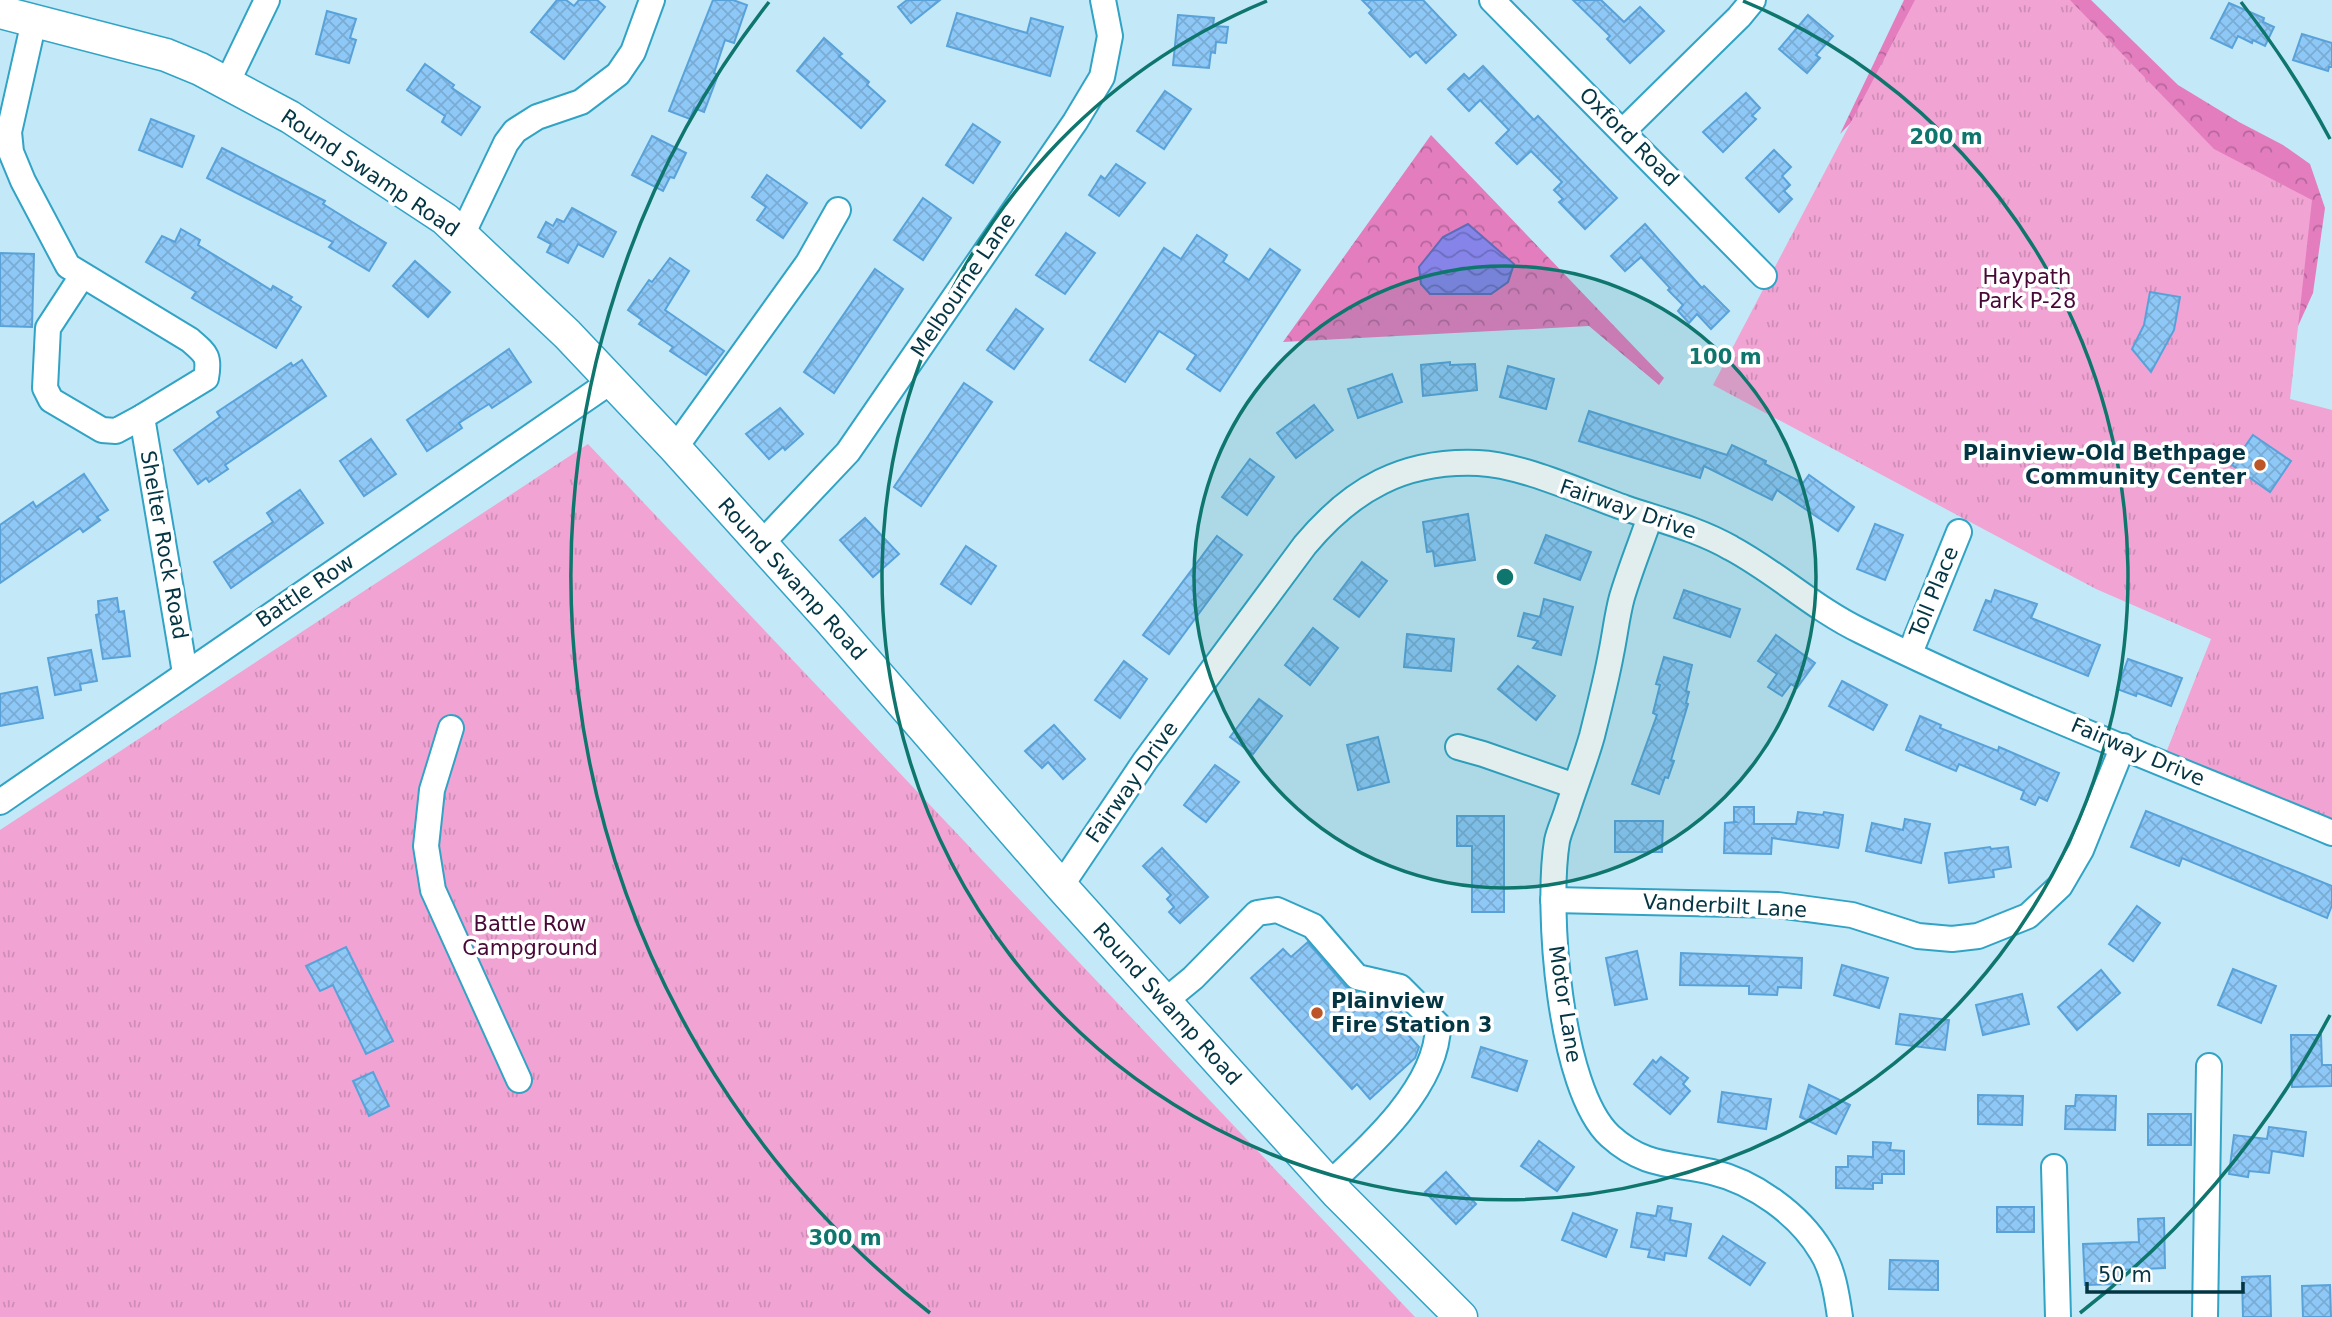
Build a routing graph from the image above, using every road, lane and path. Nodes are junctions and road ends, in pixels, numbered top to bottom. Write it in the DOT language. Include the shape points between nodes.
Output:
graph roads {
  1 [pos="267,0"];
  2 [pos="652,0"];
  3 [pos="1103,0"];
  4 [pos="1492,0"];
  5 [pos="1753,0"];
  6 [pos="0,12"];
  7 [pos="34,21"];
  8 [pos="227,83"];
  9 [pos="1623,131"];
  10 [pos="4,132"];
  11 [pos="838,210"];
  12 [pos="462,235"];
  13 [pos="82,276"];
  14 [pos="1764,276"];
  15 [pos="610,382"];
  16 [pos="142,417"];
  17 [pos="675,448"];
  18 [pos="1650,517"];
  19 [pos="1959,532"];
  20 [pos="761,544"];
  21 [pos="1910,653"];
  22 [pos="186,673"];
  23 [pos="451,728"];
  24 [pos="2123,746"];
  25 [pos="1458,747"];
  26 [pos="1575,786"];
  27 [pos="0,802"];
  28 [pos="2332,833"];
  29 [pos="1061,886"];
  30 [pos="1553,900"];
  31 [pos="1165,1001"];
  32 [pos="2209,1066"];
  33 [pos="519,1080"];
  34 [pos="2054,1167"];
  35 [pos="1329,1184"];
  36 [pos="1461,1317"];
  37 [pos="1840,1317"];
  38 [pos="2058,1317"];
  39 [pos="2206,1317"];
  1 -- 8 [label="street"];
  2 -- 12 [label="street" via="633,52 618,74 581,102 537,117 515,131"];
  3 -- 20 [label="street, Melbourne Lane" via="1110,36 1102,77 1075,121 848,452"];
  4 -- 9 [label="street, Oxford Road"];
  5 -- 9 [label="street"];
  6 -- 7 [label="main road, Round Swamp Road"];
  7 -- 8 [label="main road, Round Swamp Road" via="166,55"];
  7 -- 10 [label="street, Shelter Rock Road"];
  8 -- 12 [label="main road, Round Swamp Road" via="357,160"];
  9 -- 14 [label="street, Oxford Road"];
  10 -- 13 [label="street, Shelter Rock Road" via="23,181 68,266"];
  11 -- 17 [label="street" via="808,263"];
  12 -- 15 [label="main road, Round Swamp Road" via="567,334"];
  13 -- 16 [label="street, Shelter Rock Road" via="48,328 45,388 51,400 102,430 116,431"];
  13 -- 16 [label="street, Shelter Rock Road" via="190,340 206,355 206,378"];
  15 -- 17 [label="main road, Round Swamp Road"];
  15 -- 22 [label="street, Battle Row"];
  16 -- 22 [label="street, Shelter Rock Road"];
  17 -- 20 [label="main road, Round Swamp Road"];
  18 -- 21 [label="street, Fairway Drive" via="1731,547 1858,630"];
  18 -- 26 [label="street, Motor Lane" via="1622,598 1603,695"];
  18 -- 29 [label="street, Fairway Drive" via="1523,472 1480,463 1415,469 1358,493 1327,518 1305,545 1145,761"];
  19 -- 21 [label="street, Toll Place"];
  20 -- 29 [label="main road, Round Swamp Road"];
  21 -- 24 [label="street, Fairway Drive"];
  22 -- 27 [label="street, Battle Row"];
  23 -- 33 [label="street" via="432,790 426,846 433,890"];
  24 -- 28 [label="street, Fairway Drive"];
  24 -- 30 [label="street, Vanderbilt Lane" via="2081,850 2060,887 2028,916 1978,936 1918,936 1852,915 1778,905"];
  25 -- 26 [label="street"];
  26 -- 30 [label="street, Motor Lane" via="1557,840"];
  29 -- 31 [label="main road, Round Swamp Road"];
  30 -- 37 [label="street, Motor Lane" via="1556,967 1576,1070 1593,1115 1630,1152 1658,1164 1741,1181 1776,1204 1822,1251"];
  31 -- 35 [label="main road, Round Swamp Road"];
  31 -- 35 [label="street" via="1257,913 1277,910 1313,926 1357,977 1400,987 1438,1025 1438,1037 1415,1093"];
  32 -- 39 [label="street"];
  34 -- 38 [label="street"];
  35 -- 36 [label="main road, Round Swamp Road"];
}
